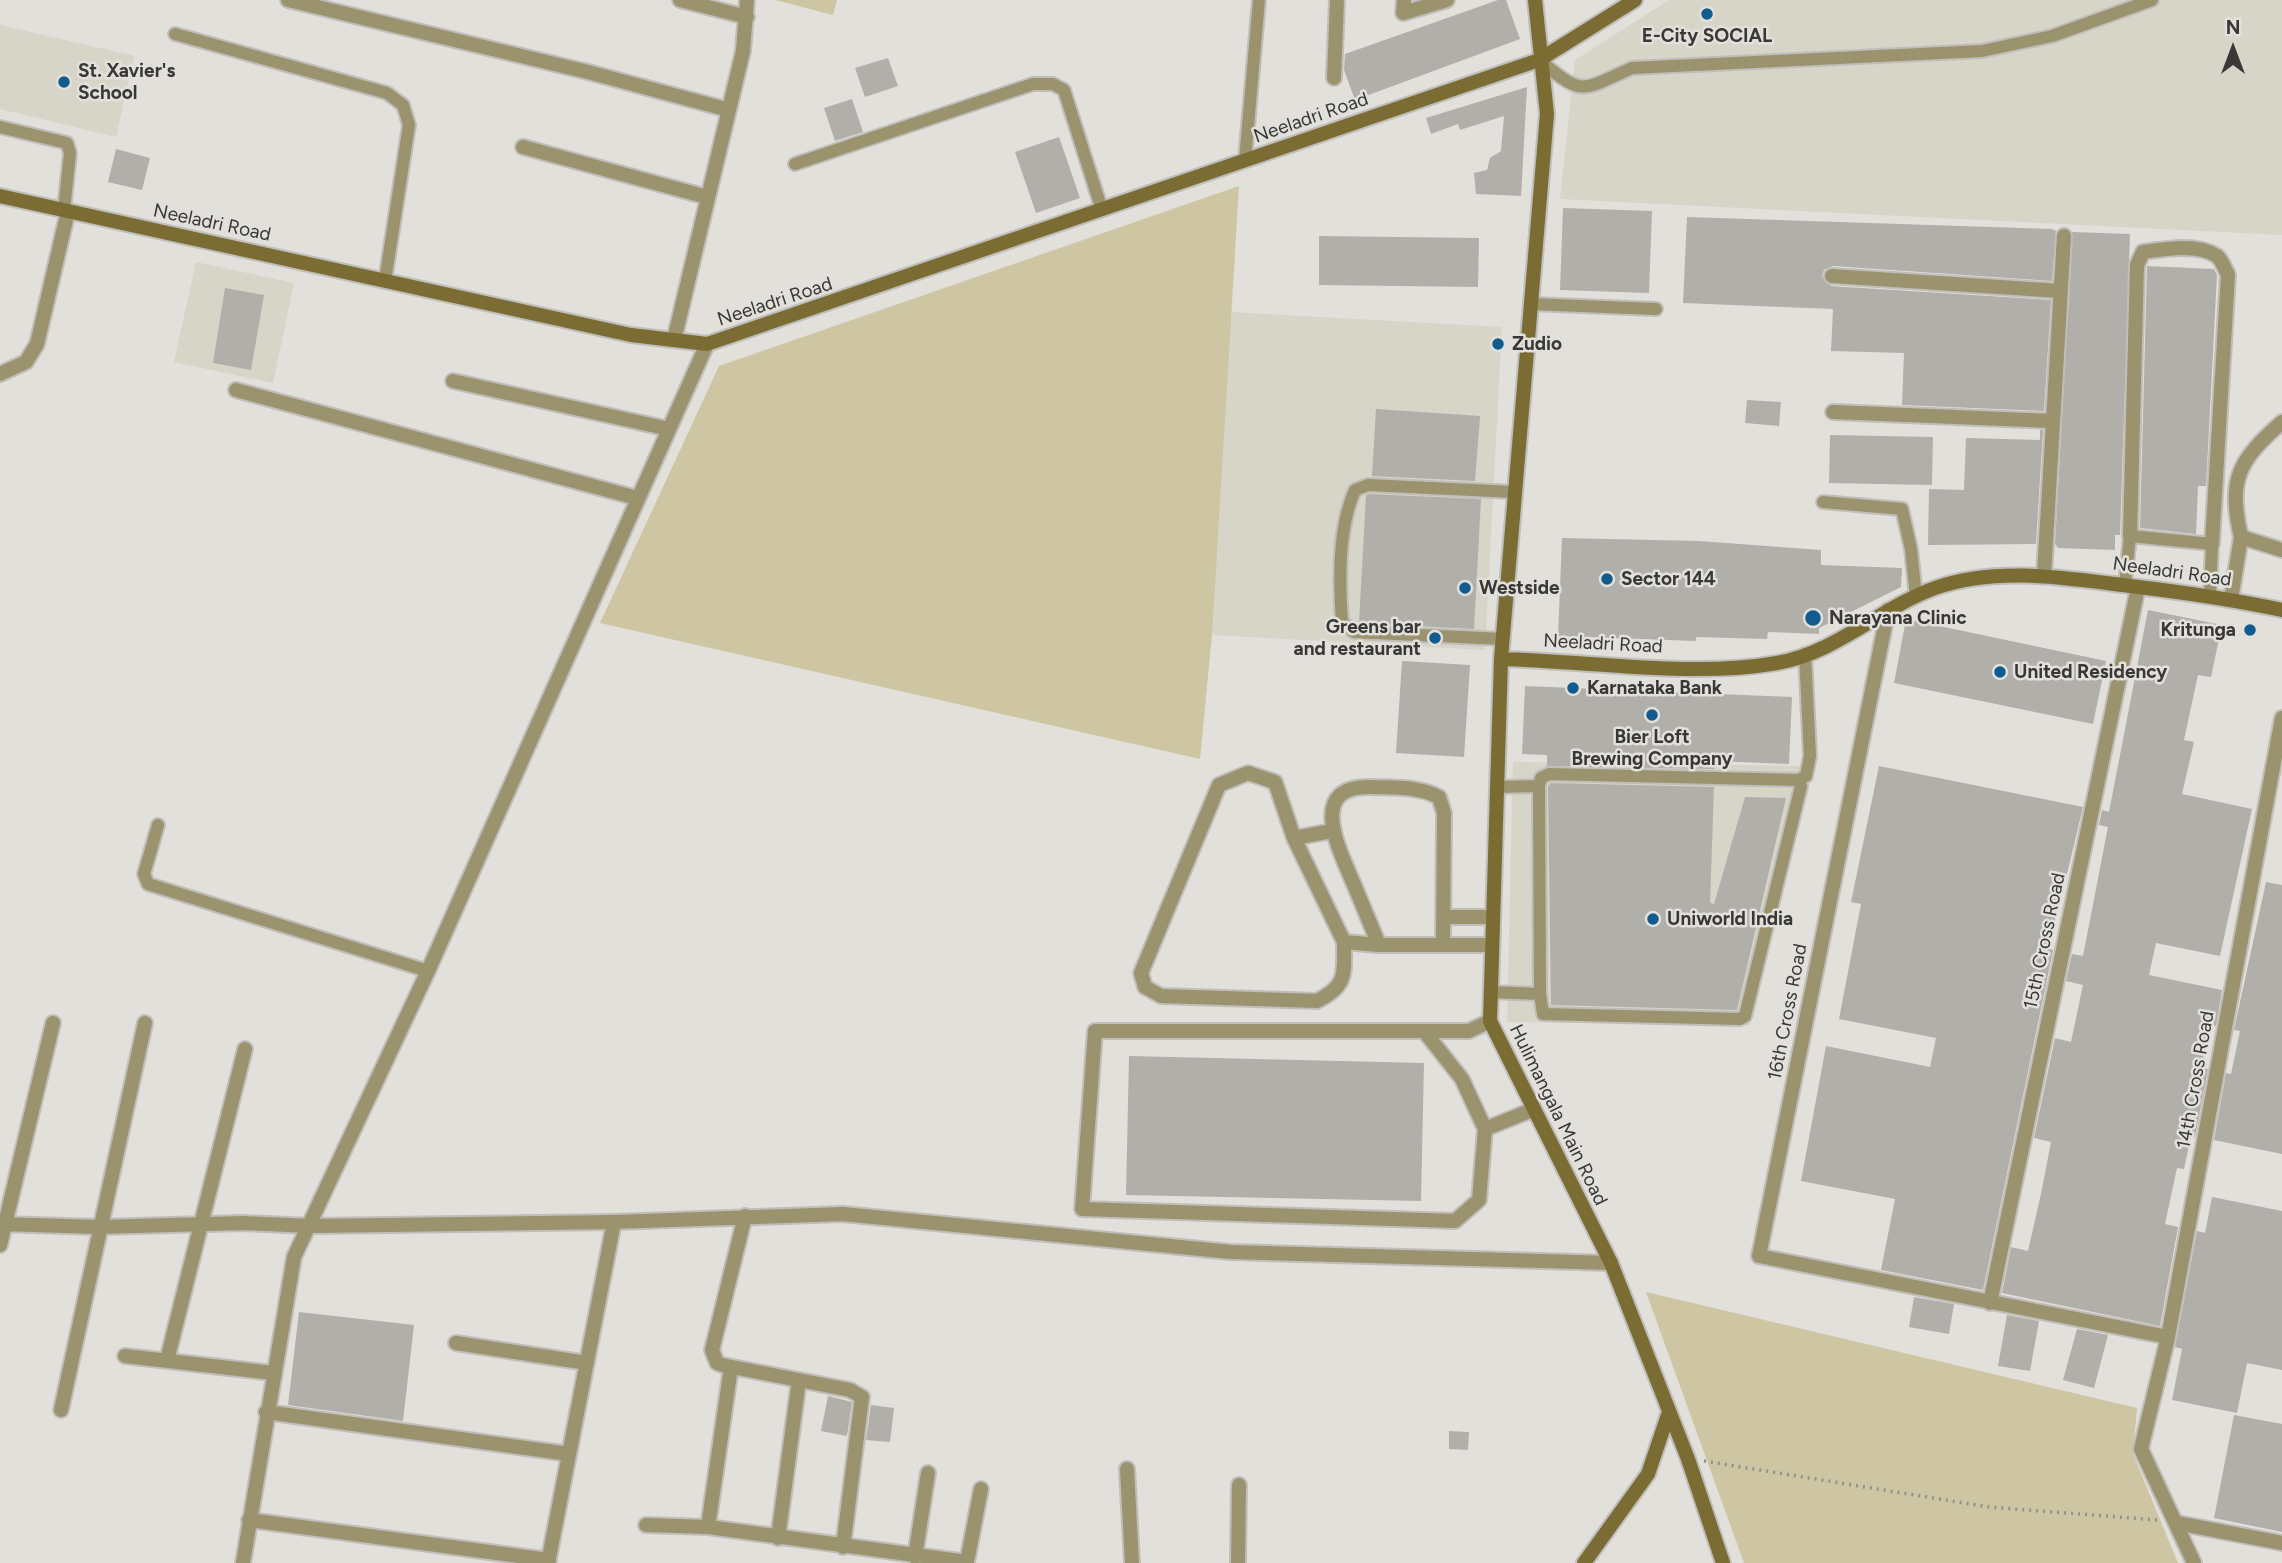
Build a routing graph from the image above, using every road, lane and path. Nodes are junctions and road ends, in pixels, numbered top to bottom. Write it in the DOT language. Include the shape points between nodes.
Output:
graph roads {
  1 [pos="288,0"];
  2 [pos="680,0"];
  3 [pos="747,0"];
  4 [pos="1259,0"];
  5 [pos="1337,0"];
  6 [pos="1404,0"];
  7 [pos="1447,0"];
  8 [pos="1535,0"];
  9 [pos="1635,0"];
  10 [pos="2152,0"];
  11 [pos="747,17"];
  12 [pos="175,34"];
  13 [pos="1539,60"];
  14 [pos="1334,78"];
  15 [pos="729,110"];
  16 [pos="0,127"];
  17 [pos="523,147"];
  18 [pos="1245,160"];
  19 [pos="795,164"];
  20 [pos="0,196"];
  21 [pos="707,197"];
  22 [pos="1102,210"];
  23 [pos="66,211"];
  24 [pos="2064,236"];
  25 [pos="1832,276"];
  26 [pos="385,281"];
  27 [pos="2060,291"];
  28 [pos="1531,304"];
  29 [pos="1656,309"];
  30 [pos="674,340"];
  31 [pos="707,344"];
  32 [pos="0,374"];
  33 [pos="453,381"];
  34 [pos="236,390"];
  35 [pos="1833,412"];
  36 [pos="2052,421"];
  37 [pos="2282,422"];
  38 [pos="669,429"];
  39 [pos="1514,492"];
  40 [pos="637,498"];
  41 [pos="1823,502"];
  42 [pos="2130,536"];
  43 [pos="2242,537"];
  44 [pos="2212,544"];
  45 [pos="2282,550"];
  46 [pos="2044,575"];
  47 [pos="2132,586"];
  48 [pos="2210,596"];
  49 [pos="1916,597"];
  50 [pos="2231,599"];
  51 [pos="1888,610"];
  52 [pos="2282,610"];
  53 [pos="1503,639"];
  54 [pos="1805,654"];
  55 [pos="1501,659"];
  56 [pos="2282,718"];
  57 [pos="1798,780"];
  58 [pos="1539,786"];
  59 [pos="1497,787"];
  60 [pos="158,825"];
  61 [pos="1332,831"];
  62 [pos="1294,838"];
  63 [pos="1444,917"];
  64 [pos="1493,917"];
  65 [pos="1344,942"];
  66 [pos="1379,945"];
  67 [pos="1443,945"];
  68 [pos="1492,945"];
  69 [pos="428,971"];
  70 [pos="1491,992"];
  71 [pos="1540,994"];
  72 [pos="1490,1021"];
  73 [pos="53,1024"];
  74 [pos="145,1024"];
  75 [pos="1424,1031"];
  76 [pos="245,1049"];
  77 [pos="1532,1110"];
  78 [pos="1485,1129"];
  79 [pos="745,1216"];
  80 [pos="614,1222"];
  81 [pos="3,1224"];
  82 [pos="199,1225"];
  83 [pos="311,1226"];
  84 [pos="99,1227"];
  85 [pos="0,1245"];
  86 [pos="1611,1264"];
  87 [pos="1990,1303"];
  88 [pos="2168,1337"];
  89 [pos="456,1343"];
  90 [pos="125,1356"];
  91 [pos="167,1360"];
  92 [pos="587,1363"];
  93 [pos="731,1367"];
  94 [pos="273,1373"];
  95 [pos="799,1380"];
  96 [pos="61,1410"];
  97 [pos="266,1412"];
  98 [pos="1669,1412"];
  99 [pos="569,1454"];
  100 [pos="1688,1459"];
  101 [pos="1128,1469"];
  102 [pos="928,1473"];
  103 [pos="1239,1485"];
  104 [pos="981,1489"];
  105 [pos="249,1520"];
  106 [pos="2177,1523"];
  107 [pos="646,1525"];
  108 [pos="708,1527"];
  109 [pos="778,1538"];
  110 [pos="2282,1543"];
  111 [pos="843,1547"];
  112 [pos="915,1557"];
  113 [pos="548,1561"];
  114 [pos="967,1562"];
  115 [pos="243,1563"];
  116 [pos="973,1563"];
  117 [pos="1132,1563"];
  118 [pos="1238,1563"];
  119 [pos="1584,1563"];
  120 [pos="1723,1563"];
  121 [pos="2194,1563"];
  1 -- 15 [label="street"];
  2 -- 11 [label="street"];
  3 -- 11 [label="street"];
  4 -- 18 [label="lane"];
  5 -- 14 [label="street"];
  6 -- 7 [label="street" via="1403,13"];
  8 -- 13 [label="main road"];
  9 -- 13 [label="main road, Neeladri Road"];
  10 -- 13 [label="lane" via="2052,36 1982,51 1660,65 1632,68 1582,88 1570,85"];
  11 -- 15 [label="street"];
  12 -- 26 [label="lane" via="387,93 403,105 408,125"];
  13 -- 18 [label="main road, Neeladri Road"];
  13 -- 28 [label="main road" via="1547,114"];
  15 -- 21 [label="street"];
  16 -- 23 [label="lane" via="67,143"];
  17 -- 21 [label="street"];
  18 -- 22 [label="main road, Neeladri Road"];
  19 -- 22 [label="lane" via="1033,84 1053,84 1064,90"];
  20 -- 23 [label="main road, Neeladri Road"];
  21 -- 30 [label="street"];
  22 -- 31 [label="main road, Neeladri Road"];
  23 -- 26 [label="main road, Neeladri Road"];
  23 -- 32 [label="street" via="37,344 26,362"];
  24 -- 27 [label="street"];
  25 -- 27 [label="street"];
  26 -- 30 [label="main road, Neeladri Road" via="631,335"];
  27 -- 36 [label="street"];
  28 -- 29 [label="lane"];
  28 -- 39 [label="main road"];
  30 -- 31 [label="main road, Neeladri Road"];
  31 -- 38 [label="street"];
  33 -- 38 [label="street"];
  34 -- 40 [label="street"];
  35 -- 36 [label="street"];
  36 -- 46 [label="street"];
  37 -- 43 [label="street" via="2244,461 2233,502"];
  38 -- 40 [label="street"];
  39 -- 53 [label="main road"];
  39 -- 53 [label="lane" via="1368,485 1355,490 1345,524 1342,622 1354,632"];
  40 -- 69 [label="street"];
  41 -- 49 [label="lane" via="1902,509"];
  42 -- 44 [label="lane"];
  42 -- 44 [label="street" via="2137,265 2143,252 2166,248 2206,251 2219,257 2228,275"];
  42 -- 47 [label="lane"];
  43 -- 45 [label="street"];
  43 -- 50 [label="street"];
  44 -- 48 [label="lane"];
  46 -- 47 [label="main road, Neeladri Road"];
  46 -- 49 [label="main road, Neeladri Road" via="1974,579"];
  47 -- 48 [label="main road, Neeladri Road"];
  47 -- 87 [label="street, 15th Cross Road"];
  48 -- 50 [label="main road, Neeladri Road"];
  49 -- 51 [label="main road, Neeladri Road"];
  50 -- 52 [label="main road, Neeladri Road"];
  51 -- 54 [label="main road, Neeladri Road" via="1832,645"];
  51 -- 87 [label="street, 16th Cross Road" via="1759,1256"];
  53 -- 55 [label="main road"];
  54 -- 55 [label="main road, Neeladri Road" via="1780,663 1724,669"];
  54 -- 57 [label="lane" via="1810,756 1806,776"];
  55 -- 59 [label="main road, Hulimangala Main Road"];
  56 -- 88 [label="street, 14th Cross Road"];
  57 -- 58 [label="lane" via="1549,774 1541,778"];
  57 -- 71 [label="lane" via="1801,786 1745,1016 1549,1016 1540,1009"];
  58 -- 59 [label="lane"];
  58 -- 71 [label="lane"];
  59 -- 64 [label="main road, Hulimangala Main Road"];
  60 -- 69 [label="lane" via="144,874 148,884"];
  61 -- 62 [label="street"];
  61 -- 63 [label="street" via="1333,806 1343,792 1360,787 1422,788 1439,797 1444,813"];
  61 -- 66 [label="street"];
  62 -- 65 [label="street"];
  62 -- 65 [label="street" via="1275,782 1248,773 1219,785 1141,973 1145,987 1161,996 1317,1001 1337,990 1344,975"];
  63 -- 64 [label="street"];
  63 -- 67 [label="street"];
  64 -- 68 [label="main road, Hulimangala Main Road"];
  65 -- 66 [label="street"];
  66 -- 67 [label="street"];
  67 -- 68 [label="street"];
  68 -- 70 [label="main road, Hulimangala Main Road"];
  69 -- 83 [label="street"];
  70 -- 71 [label="lane"];
  70 -- 72 [label="main road, Hulimangala Main Road"];
  72 -- 75 [label="street" via="1469,1031"];
  72 -- 77 [label="main road, Hulimangala Main Road"];
  73 -- 81 [label="street"];
  74 -- 84 [label="street"];
  75 -- 78 [label="street" via="1462,1079"];
  75 -- 78 [label="street" via="1095,1031 1082,1209 1454,1221 1479,1200"];
  76 -- 82 [label="street"];
  77 -- 78 [label="street"];
  77 -- 86 [label="main road, Hulimangala Main Road"];
  79 -- 80 [label="street"];
  79 -- 86 [label="street" via="843,1214 1231,1252"];
  79 -- 93 [label="street" via="712,1350 717,1363"];
  80 -- 83 [label="street"];
  80 -- 92 [label="street"];
  81 -- 84 [label="street"];
  81 -- 85 [label="street"];
  82 -- 83 [label="street"];
  82 -- 84 [label="street"];
  82 -- 91 [label="street"];
  83 -- 94 [label="street" via="294,1257"];
  84 -- 96 [label="street"];
  86 -- 98 [label="main road, Hulimangala Main Road"];
  87 -- 88 [label="street"];
  88 -- 106 [label="street, 14th Cross Road" via="2141,1449"];
  89 -- 92 [label="street"];
  90 -- 91 [label="street"];
  91 -- 94 [label="street"];
  92 -- 99 [label="street"];
  93 -- 95 [label="street"];
  93 -- 108 [label="street"];
  94 -- 97 [label="street"];
  95 -- 109 [label="street"];
  95 -- 111 [label="street" via="850,1390 862,1397"];
  97 -- 99 [label="street"];
  97 -- 105 [label="street"];
  98 -- 100 [label="main road, Hulimangala Main Road"];
  98 -- 119 [label="main road" via="1648,1474"];
  99 -- 113 [label="street"];
  100 -- 106 [label="path" via="1989,1507"];
  100 -- 120 [label="main road, Hulimangala Main Road"];
  101 -- 117 [label="street"];
  102 -- 112 [label="street"];
  103 -- 118 [label="street"];
  104 -- 114 [label="street"];
  105 -- 113 [label="street"];
  105 -- 115 [label="street"];
  106 -- 110 [label="street"];
  106 -- 121 [label="street"];
  107 -- 108 [label="street"];
  108 -- 109 [label="street"];
  109 -- 111 [label="street"];
  111 -- 112 [label="street"];
  112 -- 114 [label="street"];
  114 -- 116 [label="street"];
}
